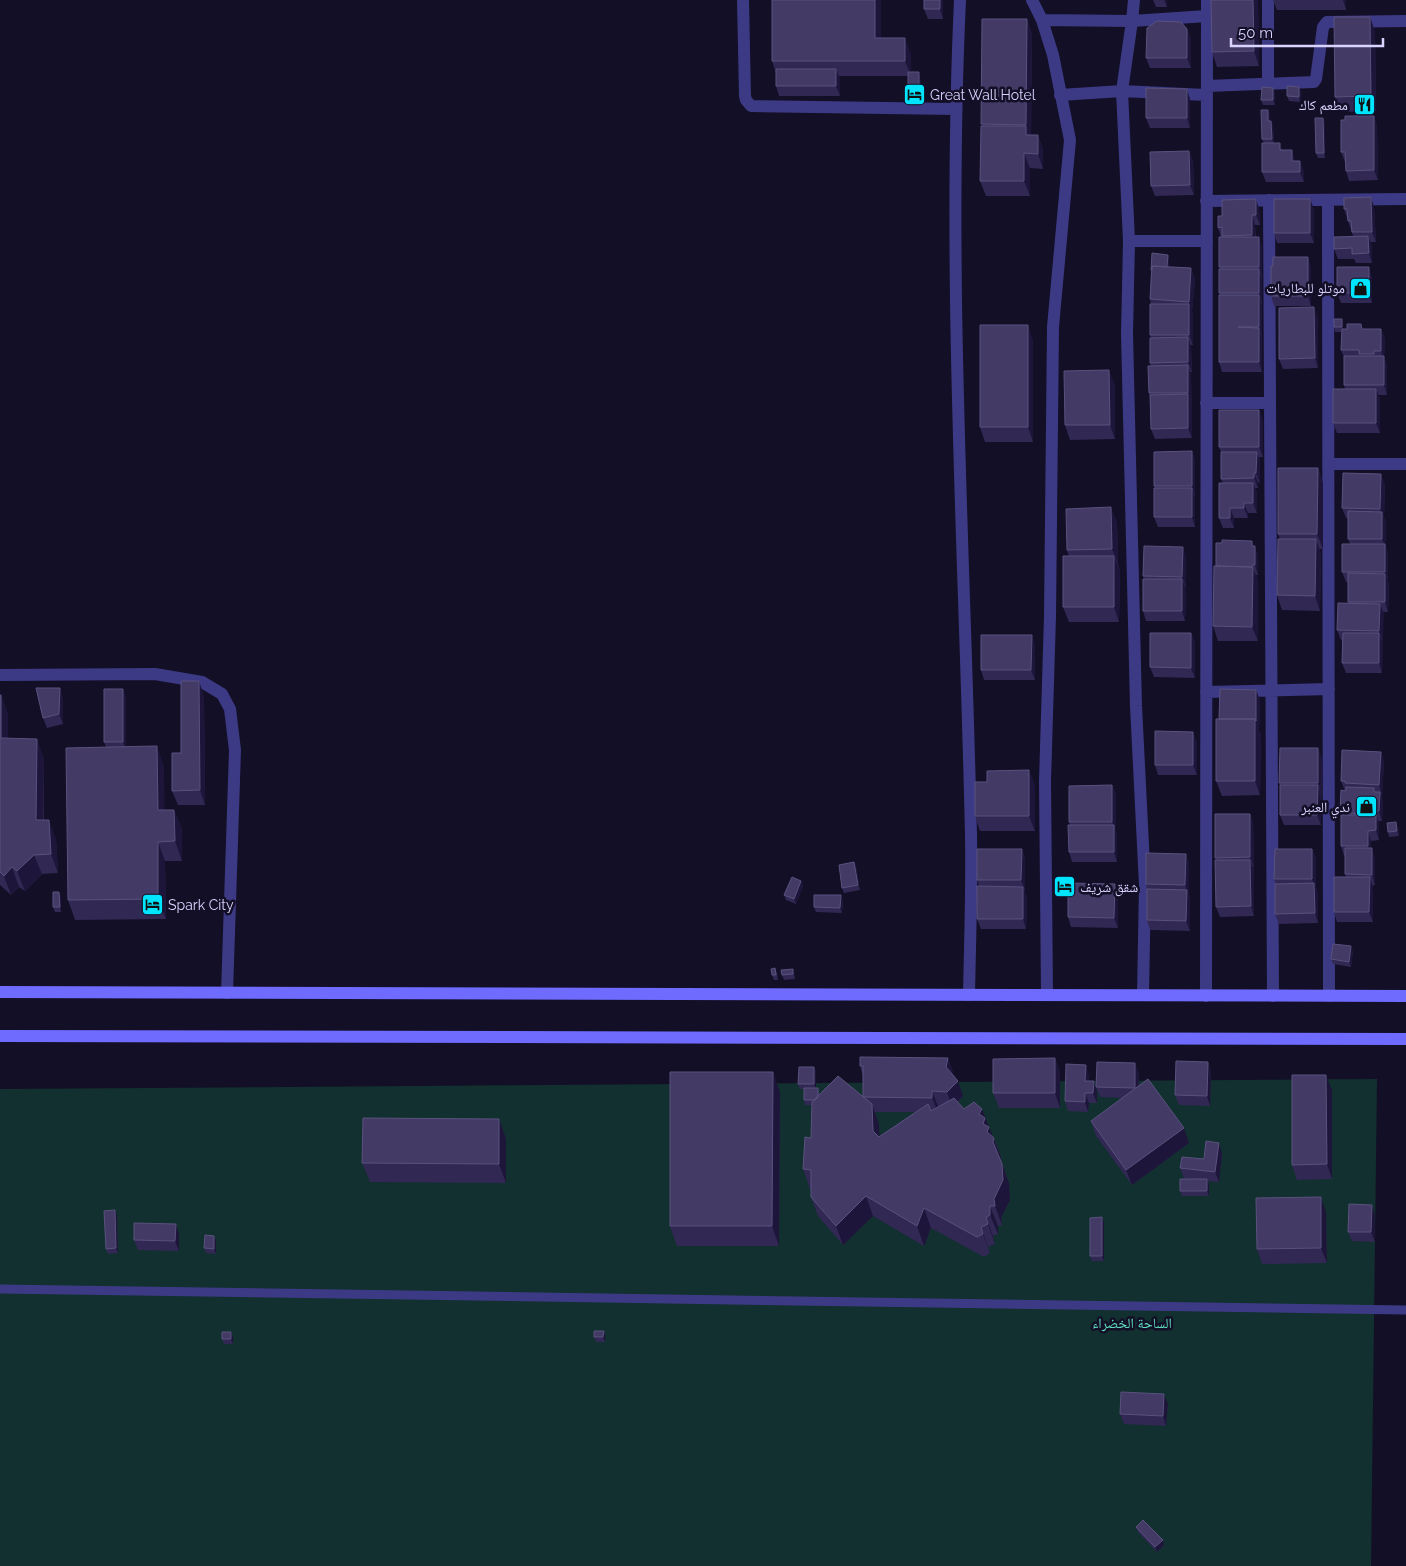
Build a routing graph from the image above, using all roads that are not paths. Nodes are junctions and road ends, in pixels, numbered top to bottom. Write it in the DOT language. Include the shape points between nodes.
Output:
graph roads {
  1 [pos="743,0"];
  2 [pos="960,0"];
  3 [pos="1032,0"];
  4 [pos="1134,0"];
  5 [pos="1207,0"];
  6 [pos="1268,0"];
  7 [pos="1207,16"];
  8 [pos="1042,20"];
  9 [pos="1132,21"];
  10 [pos="1406,21"];
  11 [pos="1268,84"];
  12 [pos="1206,90"];
  13 [pos="1122,91"];
  14 [pos="1060,95"];
  15 [pos="956,109"];
  16 [pos="1406,198"];
  17 [pos="1269,200"];
  18 [pos="1328,200"];
  19 [pos="1206,201"];
  20 [pos="1129,241"];
  21 [pos="1206,241"];
  22 [pos="1206,403"];
  23 [pos="1270,404"];
  24 [pos="1328,464"];
  25 [pos="1406,464"];
  26 [pos="0,675"];
  27 [pos="1328,690"];
  28 [pos="1271,691"];
  29 [pos="1206,692"];
  30 [pos="0,992"];
  31 [pos="227,993"];
  32 [pos="969,995"];
  33 [pos="1047,995"];
  34 [pos="1143,996"];
  35 [pos="1206,996"];
  36 [pos="1273,996"];
  37 [pos="1329,996"];
  38 [pos="1406,996"];
  39 [pos="0,1036"];
  40 [pos="1406,1039"];
  41 [pos="0,1289"];
  42 [pos="1406,1310"];
  1 -- 15 [label="street" via="745,96 752,106"];
  2 -- 15 [label="street"];
  3 -- 8 [label="street"];
  4 -- 9 [label="street"];
  5 -- 7 [label="street"];
  6 -- 11 [label="street"];
  7 -- 9 [label="street"];
  7 -- 12 [label="street"];
  8 -- 9 [label="street"];
  8 -- 14 [label="street"];
  9 -- 13 [label="street"];
  10 -- 11 [label="street" via="1327,22 1323,27 1314,82"];
  11 -- 12 [label="street"];
  12 -- 13 [label="street"];
  12 -- 19 [label="street"];
  13 -- 14 [label="street"];
  13 -- 20 [label="street"];
  14 -- 33 [label="street" via="1070,140 1053,327 1046,781"];
  15 -- 32 [label="street" via="960,491 971,838"];
  16 -- 18 [label="street"];
  17 -- 18 [label="street"];
  17 -- 19 [label="street"];
  17 -- 23 [label="street"];
  18 -- 24 [label="street"];
  19 -- 21 [label="street"];
  20 -- 21 [label="street"];
  20 -- 34 [label="street" via="1127,334 1136,706 1145,885"];
  21 -- 22 [label="street"];
  22 -- 23 [label="street"];
  22 -- 29 [label="street"];
  23 -- 28 [label="street"];
  24 -- 25 [label="street"];
  24 -- 27 [label="street"];
  26 -- 31 [label="street" via="155,674 202,682 222,694 230,708 235,750"];
  27 -- 28 [label="street"];
  27 -- 37 [label="street"];
  28 -- 29 [label="street"];
  28 -- 36 [label="street"];
  29 -- 35 [label="street"];
  30 -- 31 [label="street"];
  31 -- 32 [label="street"];
  32 -- 33 [label="street"];
  33 -- 34 [label="street"];
  34 -- 35 [label="street"];
  35 -- 36 [label="street"];
  36 -- 37 [label="street"];
  37 -- 38 [label="street"];
  39 -- 40 [label="street"];
  41 -- 42 [label="lane"];
}
